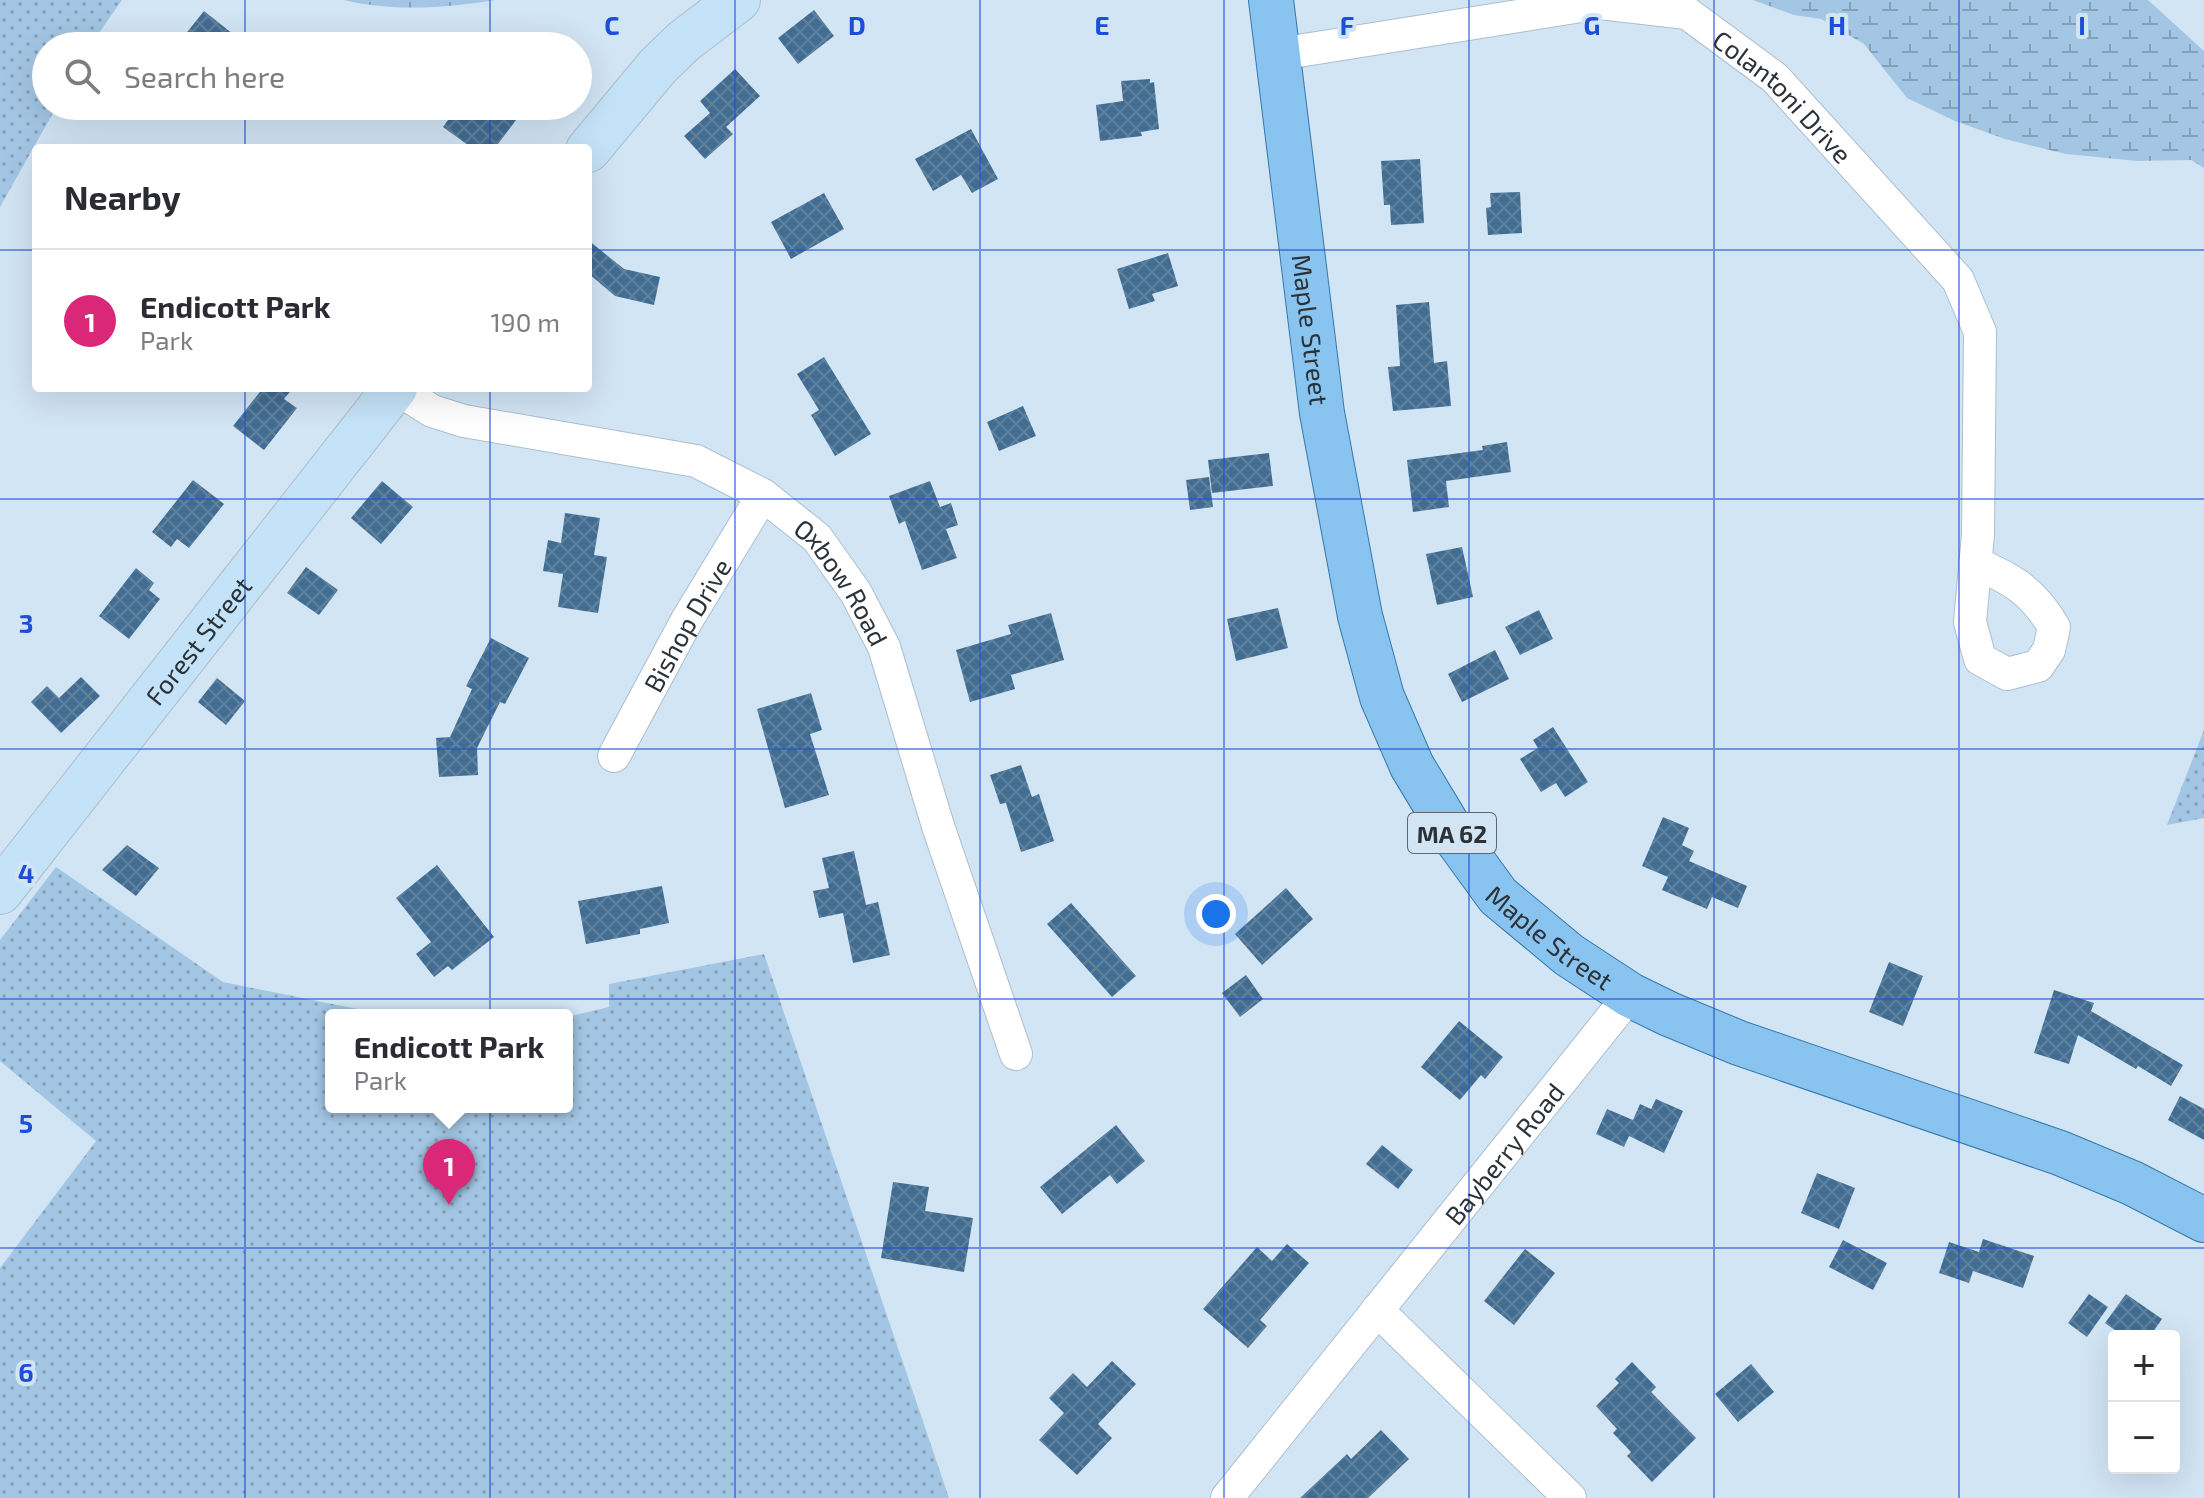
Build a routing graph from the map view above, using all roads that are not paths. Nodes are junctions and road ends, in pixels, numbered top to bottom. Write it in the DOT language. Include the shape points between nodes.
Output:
graph roads {
  1 [pos="738,0"];
  2 [pos="1271,0"];
  3 [pos="1279,54"];
  4 [pos="592,145"];
  5 [pos="393,392"];
  6 [pos="402,392"];
  7 [pos="763,495"];
  8 [pos="1975,563"];
  9 [pos="614,756"];
  10 [pos="0,892"];
  11 [pos="1630,995"];
  12 [pos="1016,1054"];
  13 [pos="2204,1220"];
  14 [pos="1377,1310"];
  15 [pos="1227,1498"];
  16 [pos="1570,1498"];
  1 -- 4 [label="street" via="658,66"];
  2 -- 3 [label="main road, Maple Street / MA 62"];
  3 -- 8 [label="street, Colantoni Drive" via="1600,3 1687,13 1775,78 1958,280 1980,332"];
  3 -- 11 [label="main road, Maple Street / MA 62" via="1322,413 1360,616 1382,697 1412,766 1498,896 1569,955"];
  5 -- 10 [label="street, Forest Street"];
  6 -- 7 [label="street, Oxbow Road" via="432,411 464,421 696,461"];
  7 -- 9 [label="street, Bishop Drive" via="687,620"];
  7 -- 12 [label="street, Oxbow Road" via="817,538 856,593 884,647"];
  11 -- 13 [label="main road, Maple Street / MA 62" via="1739,1043 2060,1153"];
  11 -- 14 [label="street, Bayberry Road"];
  14 -- 15 [label="street, Bayberry Road"];
  14 -- 16 [label="street"];
}
